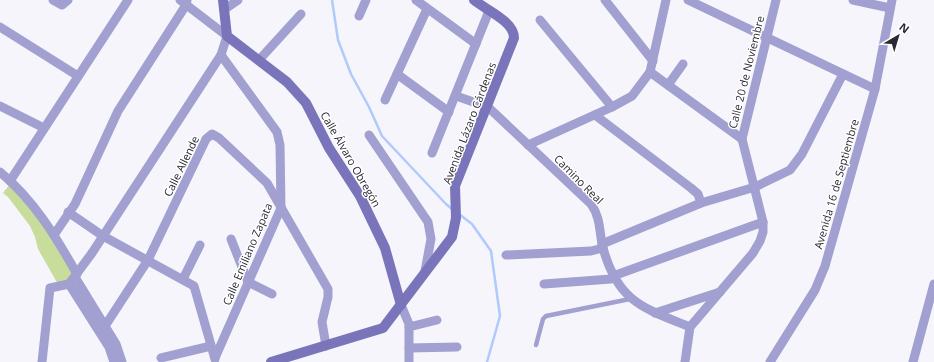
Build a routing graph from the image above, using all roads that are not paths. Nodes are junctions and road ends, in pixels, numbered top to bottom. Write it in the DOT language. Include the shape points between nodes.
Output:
graph roads {
  1 [pos="52,0"];
  2 [pos="68,0"];
  3 [pos="128,0"];
  4 [pos="238,0"];
  5 [pos="366,0"];
  6 [pos="416,0"];
  7 [pos="605,0"];
  8 [pos="666,0"];
  9 [pos="688,0"];
  10 [pos="776,0"];
  11 [pos="853,0"];
  12 [pos="479,1"];
  13 [pos="184,2"];
  14 [pos="891,4"];
  15 [pos="224,5"];
  16 [pos="427,9"];
  17 [pos="489,11"];
  18 [pos="301,14"];
  19 [pos="359,16"];
  20 [pos="540,20"];
  21 [pos="0,27"];
  22 [pos="227,36"];
  23 [pos="767,37"];
  24 [pos="476,44"];
  25 [pos="221,55"];
  26 [pos="259,60"];
  27 [pos="653,61"];
  28 [pos="683,64"];
  29 [pos="650,72"];
  30 [pos="397,74"];
  31 [pos="843,74"];
  32 [pos="78,76"];
  33 [pos="668,85"];
  34 [pos="876,89"];
  35 [pos="456,96"];
  36 [pos="385,100"];
  37 [pos="0,106"];
  38 [pos="488,107"];
  39 [pos="612,107"];
  40 [pos="449,112"];
  41 [pos="595,115"];
  42 [pos="44,128"];
  43 [pos="369,134"];
  44 [pos="742,139"];
  45 [pos="528,145"];
  46 [pos="432,153"];
  47 [pos="0,172"];
  48 [pos="10,181"];
  49 [pos="755,187"];
  50 [pos="701,203"];
  51 [pos="281,208"];
  52 [pos="68,212"];
  53 [pos="763,222"];
  54 [pos="54,235"];
  55 [pos="103,236"];
  56 [pos="231,239"];
  57 [pos="200,245"];
  58 [pos="603,246"];
  59 [pos="506,254"];
  60 [pos="148,260"];
  61 [pos="425,271"];
  62 [pos="613,276"];
  63 [pos="73,278"];
  64 [pos="183,279"];
  65 [pos="248,282"];
  66 [pos="544,284"];
  67 [pos="934,284"];
  68 [pos="721,291"];
  69 [pos="272,294"];
  70 [pos="630,299"];
  71 [pos="401,304"];
  72 [pos="655,313"];
  73 [pos="438,320"];
  74 [pos="105,326"];
  75 [pos="408,327"];
  76 [pos="690,327"];
  77 [pos="536,345"];
  78 [pos="212,346"];
  79 [pos="326,346"];
  80 [pos="457,347"];
  81 [pos="409,348"];
  82 [pos="114,350"];
  83 [pos="161,358"];
  84 [pos="215,360"];
  85 [pos="42,362"];
  86 [pos="106,362"];
  87 [pos="114,362"];
  88 [pos="122,362"];
  89 [pos="271,362"];
  90 [pos="409,362"];
  91 [pos="686,362"];
  92 [pos="770,362"];
  93 [pos="914,362"];
  1 -- 2 [label="street" via="62,5"];
  3 -- 32 [label="street"];
  4 -- 15 [label="street"];
  5 -- 19 [label="street"];
  6 -- 16 [label="street"];
  7 -- 27 [label="street"];
  8 -- 27 [label="street"];
  9 -- 23 [label="street"];
  10 -- 23 [label="street, Calle 20 de Noviembre"];
  11 -- 14 [label="street"];
  12 -- 17 [label="street, Avenida Lázaro Cárdenas"];
  13 -- 22 [label="street"];
  13 -- 52 [label="street" via="118,111 75,204"];
  14 -- 34 [label="street, Avenida 16 de Septiembre"];
  15 -- 22 [label="street"];
  16 -- 24 [label="street"];
  16 -- 30 [label="street"];
  17 -- 24 [label="street"];
  17 -- 38 [label="street, Avenida Lázaro Cárdenas" via="510,25 514,31 514,38"];
  18 -- 26 [label="street"];
  20 -- 39 [label="street"];
  21 -- 32 [label="street"];
  22 -- 25 [label="street"];
  22 -- 26 [label="street, Calle Álvaro Obregón"];
  23 -- 31 [label="street"];
  23 -- 44 [label="street, Calle 20 de Noviembre"];
  24 -- 35 [label="street"];
  25 -- 51 [label="street, Calle Emiliano Zapata" via="277,132 280,145"];
  25 -- 55 [label="street"];
  26 -- 71 [label="street, Calle Álvaro Obregón" via="287,82 306,103 329,148 360,196 385,248"];
  27 -- 29 [label="street"];
  28 -- 33 [label="street"];
  29 -- 33 [label="street"];
  29 -- 39 [label="street" via="632,96"];
  30 -- 36 [label="street"];
  30 -- 40 [label="street"];
  31 -- 34 [label="street"];
  31 -- 49 [label="street" via="802,154 790,170"];
  32 -- 42 [label="street"];
  33 -- 44 [label="street"];
  34 -- 92 [label="street, Avenida 16 de Septiembre" via="825,266 815,290"];
  35 -- 38 [label="street, Camino Real"];
  35 -- 40 [label="street"];
  37 -- 42 [label="street"];
  38 -- 45 [label="street, Camino Real"];
  38 -- 61 [label="street, Avenida Lázaro Cárdenas" via="455,186 456,218 452,236"];
  39 -- 41 [label="street"];
  40 -- 46 [label="street"];
  41 -- 45 [label="street"];
  41 -- 50 [label="street" via="691,188 698,194"];
  42 -- 48 [label="street"];
  43 -- 61 [label="street" via="428,222 431,239"];
  44 -- 49 [label="street, Calle 20 de Noviembre"];
  45 -- 58 [label="street, Camino Real" via="591,204 597,213"];
  47 -- 48 [label="street"];
  48 -- 54 [label="street" via="42,216"];
  49 -- 50 [label="street"];
  49 -- 53 [label="street, Calle 20 de Noviembre"];
  50 -- 58 [label="street"];
  51 -- 60 [label="street, Calle Allende" via="262,176 212,134 206,139"];
  51 -- 65 [label="street, Calle Emiliano Zapata"];
  51 -- 79 [label="street, Calle Allende" via="328,289 322,322"];
  52 -- 54 [label="street"];
  52 -- 55 [label="street"];
  53 -- 62 [label="street"];
  53 -- 68 [label="street, Calle 20 de Noviembre" via="760,241"];
  54 -- 63 [label="street"];
  55 -- 60 [label="street"];
  55 -- 63 [label="street"];
  56 -- 65 [label="street"];
  57 -- 64 [label="street"];
  58 -- 59 [label="street" via="591,250"];
  58 -- 62 [label="street, Camino Real"];
  60 -- 64 [label="street"];
  60 -- 74 [label="street, Calle Allende"];
  61 -- 71 [label="street, Avenida Lázaro Cárdenas"];
  62 -- 66 [label="street" via="610,279"];
  62 -- 70 [label="street, Camino Real"];
  63 -- 74 [label="street"];
  63 -- 82 [label="street"];
  63 -- 85 [label="street" via="50,288"];
  64 -- 78 [label="street" via="194,286"];
  65 -- 69 [label="street"];
  65 -- 84 [label="street, Calle Emiliano Zapata"];
  67 -- 93 [label="street"];
  68 -- 72 [label="street"];
  68 -- 76 [label="street, Calle 20 de Noviembre"];
  70 -- 72 [label="street, Camino Real"];
  70 -- 77 [label="lane" via="546,316"];
  71 -- 75 [label="street, Calle Álvaro Obregón"];
  71 -- 79 [label="street, Avenida Lázaro Cárdenas" via="379,331"];
  72 -- 76 [label="street, Camino Real"];
  73 -- 75 [label="street"];
  74 -- 82 [label="street"];
  75 -- 81 [label="street, Calle Álvaro Obregón"];
  76 -- 91 [label="street"];
  78 -- 83 [label="street"];
  78 -- 84 [label="street"];
  79 -- 89 [label="street, Avenida Lázaro Cárdenas"];
  80 -- 81 [label="street"];
  81 -- 90 [label="street, Calle Álvaro Obregón"];
  82 -- 86 [label="street"];
  82 -- 87 [label="street"];
  82 -- 88 [label="street"];
}
